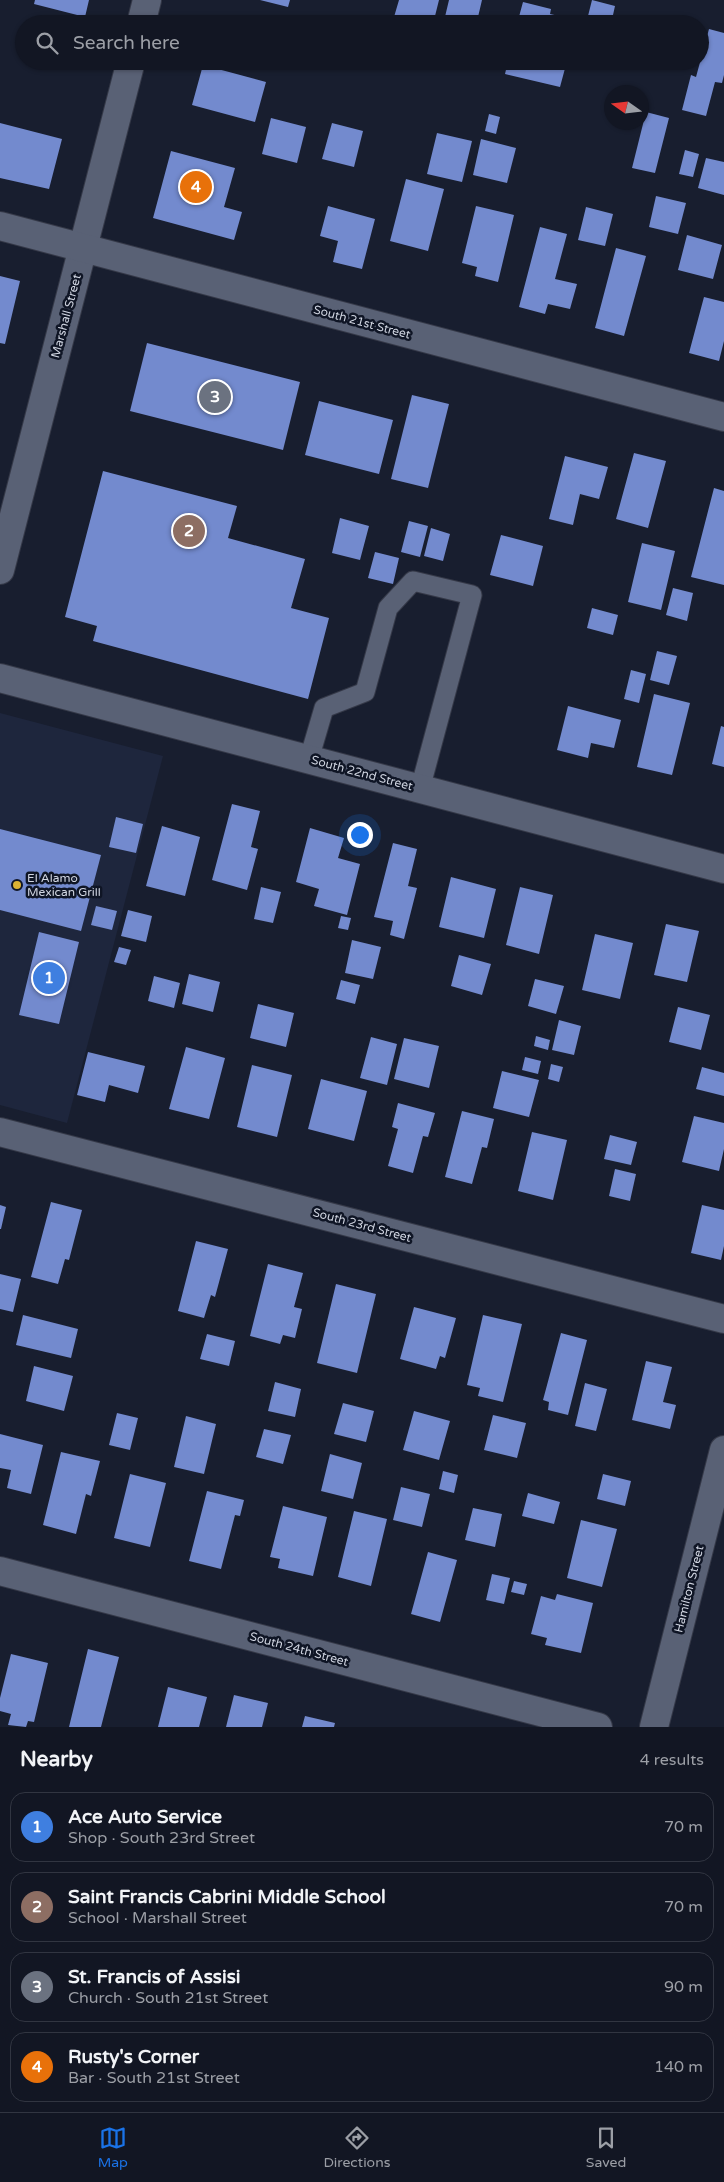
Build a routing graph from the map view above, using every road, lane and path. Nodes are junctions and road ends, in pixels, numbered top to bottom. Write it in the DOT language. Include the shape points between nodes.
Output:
graph roads {
  1 [pos="146,0"];
  2 [pos="142,15"];
  3 [pos="129,70"];
  4 [pos="0,226"];
  5 [pos="84,247"];
  6 [pos="724,417"];
  7 [pos="0,570"];
  8 [pos="0,678"];
  9 [pos="309,759"];
  10 [pos="420,789"];
  11 [pos="724,869"];
  12 [pos="0,1132"];
  13 [pos="724,1319"];
  14 [pos="724,1450"];
  15 [pos="0,1571"];
  16 [pos="598,1727"];
  17 [pos="654,1727"];
  1 -- 2 [label="street"];
  3 -- 5 [label="street, Marshall Street"];
  4 -- 5 [label="street, South 21st Street"];
  5 -- 6 [label="street, South 21st Street"];
  5 -- 7 [label="street, Marshall Street"];
  8 -- 9 [label="street, South 22nd Street"];
  9 -- 10 [label="street, South 22nd Street"];
  9 -- 10 [label="lane" via="324,708 365,692 388,608 413,581 472,595"];
  10 -- 11 [label="street, South 22nd Street"];
  12 -- 13 [label="street, South 23rd Street"];
  14 -- 17 [label="street, Hamilton Street"];
  15 -- 16 [label="street, South 24th Street"];
}
